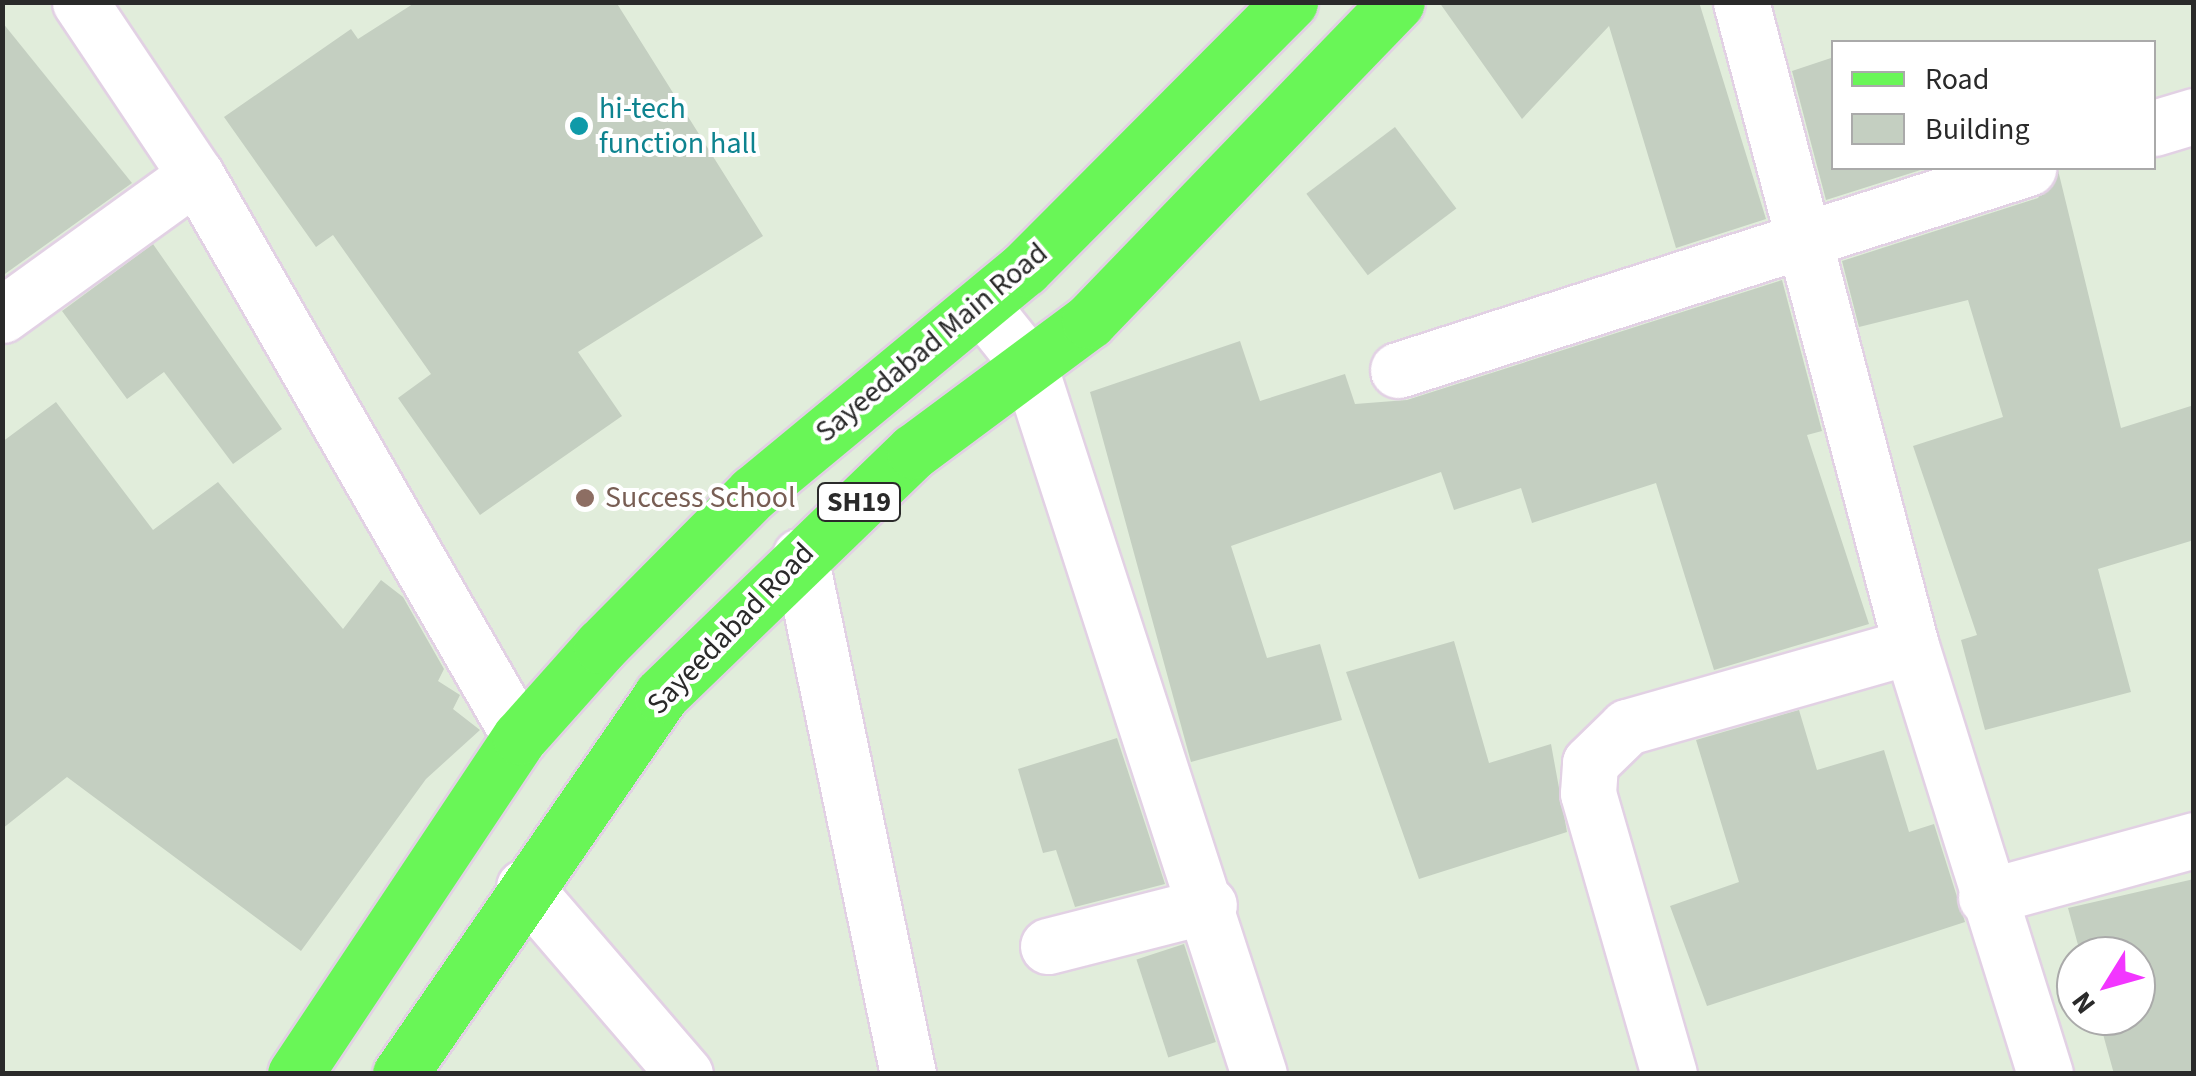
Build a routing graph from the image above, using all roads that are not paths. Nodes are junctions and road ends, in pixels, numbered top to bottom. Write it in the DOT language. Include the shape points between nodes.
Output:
graph roads {
  1 [pos="80,2"];
  2 [pos="1290,2"];
  3 [pos="1397,2"];
  4 [pos="1741,2"];
  5 [pos="2194,116"];
  6 [pos="2156,127"];
  7 [pos="2022,170"];
  8 [pos="196,175"];
  9 [pos="1808,236"];
  10 [pos="982,305"];
  11 [pos="2,316"];
  12 [pos="1029,365"];
  13 [pos="1398,370"];
  14 [pos="800,556"];
  15 [pos="1911,646"];
  16 [pos="520,737"];
  17 [pos="2194,840"];
  18 [pos="524,887"];
  19 [pos="1986,897"];
  20 [pos="1209,905"];
  21 [pos="1048,946"];
  22 [pos="296,1074"];
  23 [pos="400,1074"];
  24 [pos="685,1074"];
  25 [pos="908,1074"];
  26 [pos="1260,1074"];
  27 [pos="1669,1074"];
  28 [pos="2045,1074"];
  1 -- 8 [label="street"];
  2 -- 10 [label="main road, Sayeedabad Main Road / SH19"];
  3 -- 12 [label="main road, Sayeedabad Road / SH19" via="1089,321"];
  4 -- 9 [label="street"];
  5 -- 6 [label="street"];
  7 -- 9 [label="street"];
  8 -- 11 [label="street"];
  8 -- 16 [label="street"];
  9 -- 13 [label="street"];
  9 -- 15 [label="street"];
  10 -- 12 [label="street"];
  10 -- 16 [label="main road, Sayeedabad Main Road / SH19" via="753,493"];
  12 -- 14 [label="main road, Sayeedabad Road / SH19" via="914,450"];
  12 -- 20 [label="street"];
  14 -- 18 [label="main road, Sayeedabad Road / SH19" via="660,695"];
  14 -- 25 [label="street"];
  15 -- 19 [label="street"];
  15 -- 27 [label="street" via="1627,727 1590,763 1588,794"];
  16 -- 22 [label="main road, Sayeedabad Main Road / SH19"];
  17 -- 19 [label="street"];
  18 -- 23 [label="main road, Sayeedabad Road / SH19"];
  18 -- 24 [label="street"];
  19 -- 28 [label="street"];
  20 -- 21 [label="street"];
  20 -- 26 [label="street"];
}
